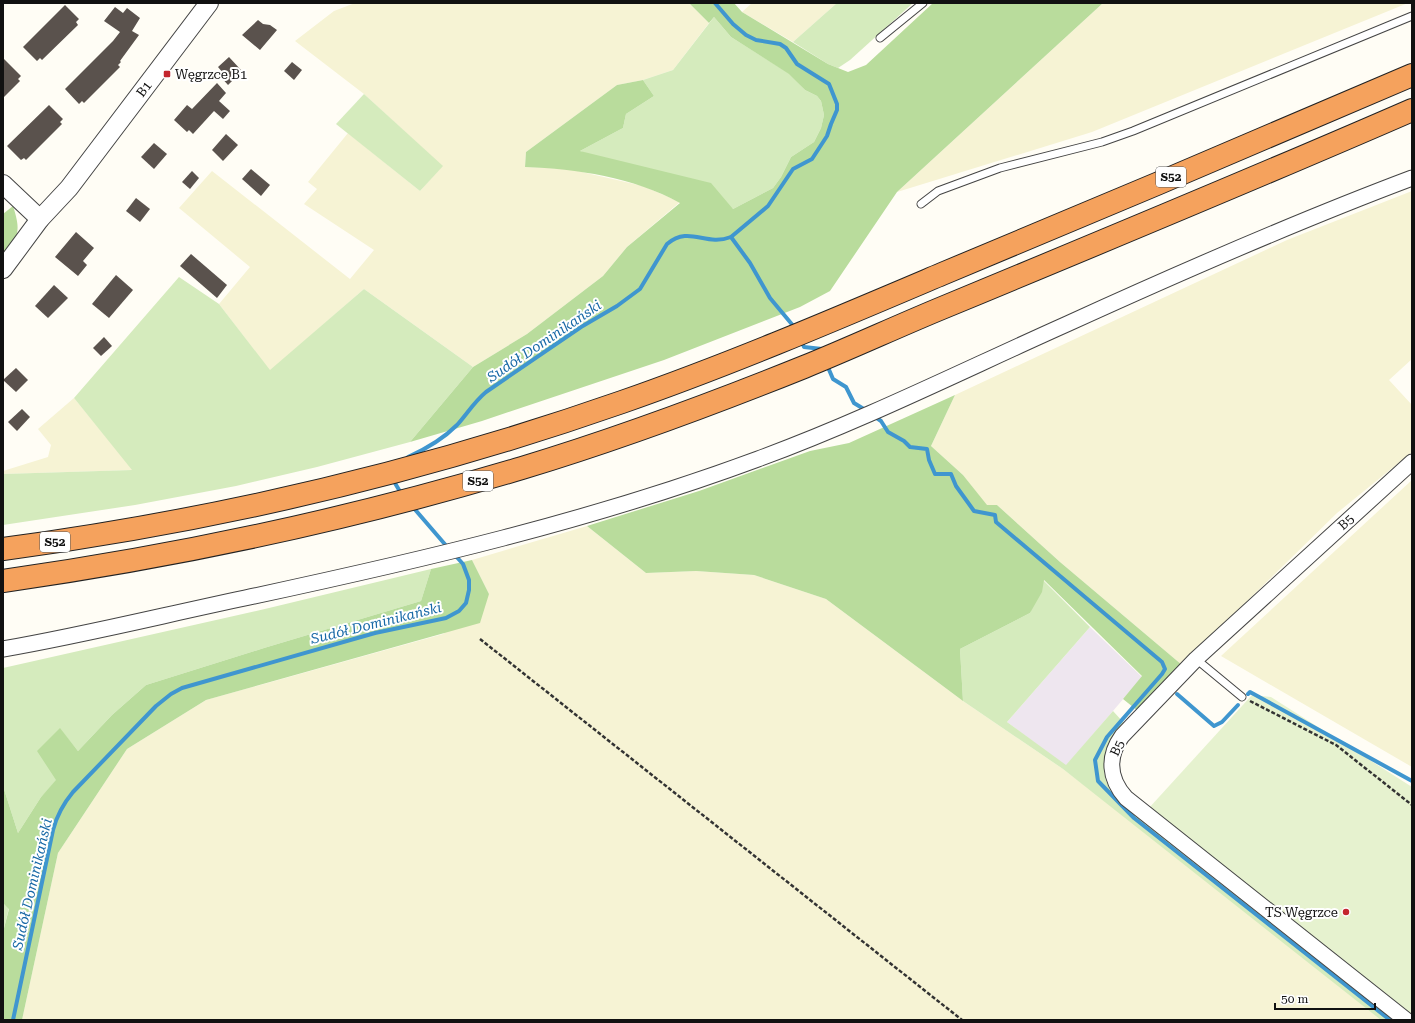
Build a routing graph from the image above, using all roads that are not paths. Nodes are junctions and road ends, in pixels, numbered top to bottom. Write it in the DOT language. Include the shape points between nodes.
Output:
graph roads {
  1 [pos="209,3"];
  2 [pos="923,3"];
  3 [pos="1412,16"];
  4 [pos="880,38"];
  5 [pos="1412,75"];
  6 [pos="1412,110"];
  7 [pos="1412,178"];
  8 [pos="3,184"];
  9 [pos="921,204"];
  10 [pos="40,219"];
  11 [pos="3,269"];
  12 [pos="1412,462"];
  13 [pos="3,549"];
  14 [pos="3,581"];
  15 [pos="3,649"];
  16 [pos="1196,659"];
  17 [pos="1242,697"];
  18 [pos="1406,1020"];
  1 -- 10 [label="street, B1" via="94,155"];
  2 -- 4 [label="lane"];
  3 -- 9 [label="lane" via="1127,133 1000,168 938,191"];
  5 -- 13 [label="highway, S52" via="786,341 612,406 441,459 250,506 137,528"];
  6 -- 14 [label="highway, S52" via="803,367 680,415 522,468 350,515 252,538"];
  7 -- 15 [label="street" via="1263,237 880,410 811,439 689,484 552,526 435,556"];
  8 -- 10 [label="street"];
  10 -- 11 [label="street, B1"];
  12 -- 16 [label="street, B5"];
  16 -- 17 [label="lane"];
  16 -- 18 [label="street, B5" via="1118,741 1111,764 1112,776 1118,788 1136,806"];
}
